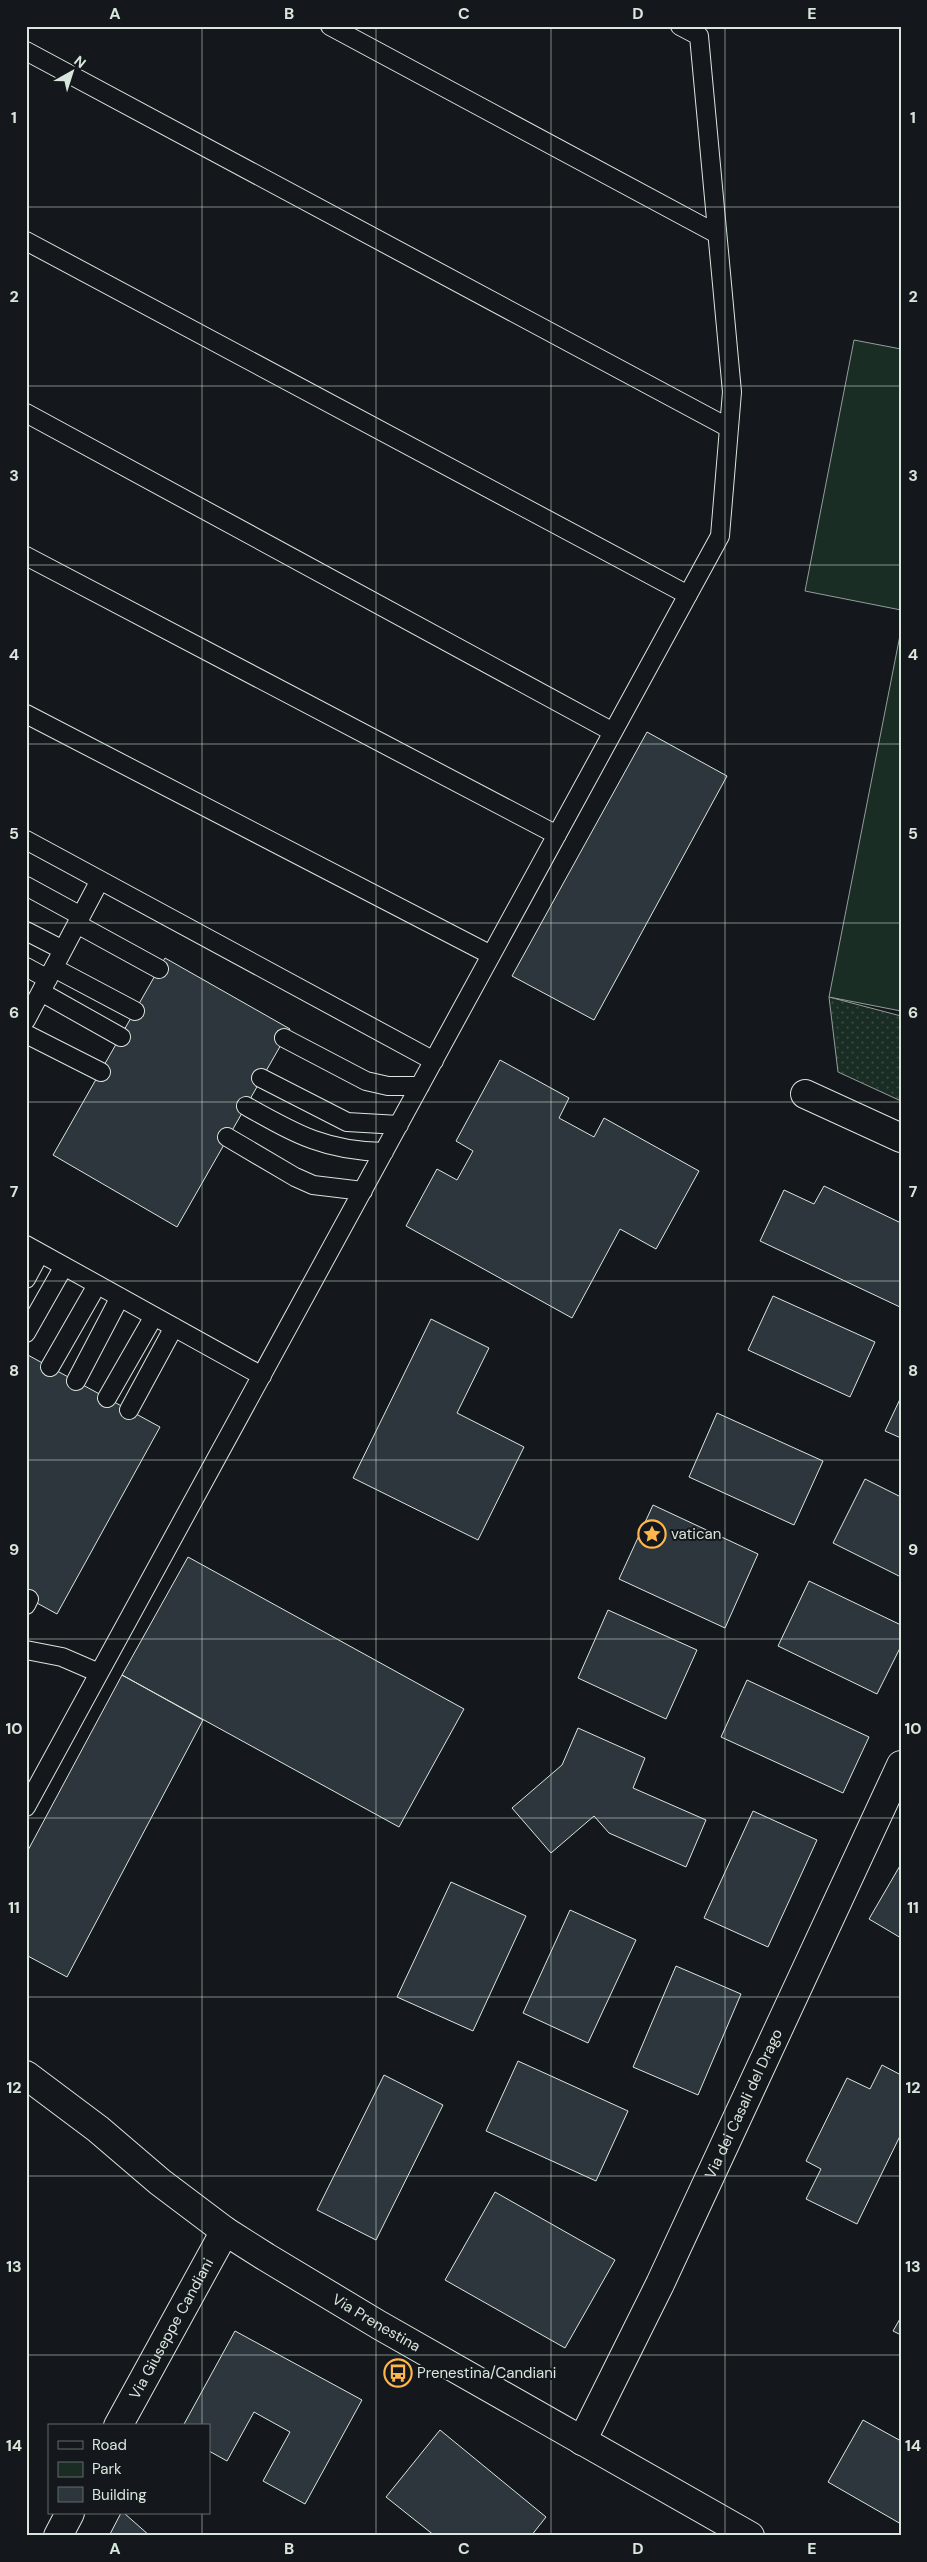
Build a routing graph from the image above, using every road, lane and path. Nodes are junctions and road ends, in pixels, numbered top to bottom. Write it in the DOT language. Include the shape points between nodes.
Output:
graph roads {
  1 [pos="330,26"];
  2 [pos="680,26"];
  3 [pos="26,51"];
  4 [pos="717,234"];
  5 [pos="26,241"];
  6 [pos="26,413"];
  7 [pos="729,428"];
  8 [pos="26,556"];
  9 [pos="688,595"];
  10 [pos="26,714"];
  11 [pos="613,732"];
  12 [pos="557,835"];
  13 [pos="26,840"];
  14 [pos="100,880"];
  15 [pos="26,886"];
  16 [pos="79,920"];
  17 [pos="26,931"];
  18 [pos="63,950"];
  19 [pos="491,955"];
  20 [pos="26,967"];
  21 [pos="159,969"];
  22 [pos="47,980"];
  23 [pos="135,1011"];
  24 [pos="26,1020"];
  25 [pos="26,1034"];
  26 [pos="121,1036"];
  27 [pos="284,1038"];
  28 [pos="434,1061"];
  29 [pos="100,1072"];
  30 [pos="261,1078"];
  31 [pos="420,1086"];
  32 [pos="805,1094"];
  33 [pos="246,1106"];
  34 [pos="399,1125"];
  35 [pos="227,1137"];
  36 [pos="901,1138"];
  37 [pos="384,1152"];
  38 [pos="363,1191"];
  39 [pos="33,1249"];
  40 [pos="64,1266"];
  41 [pos="26,1279"];
  42 [pos="97,1285"];
  43 [pos="120,1297"];
  44 [pos="154,1316"];
  45 [pos="174,1327"];
  46 [pos="26,1332"];
  47 [pos="50,1366"];
  48 [pos="262,1376"];
  49 [pos="76,1380"];
  50 [pos="107,1398"];
  51 [pos="129,1410"];
  52 [pos="26,1650"];
  53 [pos="99,1673"];
  54 [pos="901,1765"];
  55 [pos="32,1783"];
  56 [pos="26,1807"];
  57 [pos="26,2075"];
  58 [pos="225,2231"];
  59 [pos="119,2424"];
  60 [pos="582,2441"];
  61 [pos="69,2514"];
  62 [pos="58,2536"];
  63 [pos="750,2536"];
  1 -- 4 [label="lane"];
  2 -- 4 [label="lane" via="699,36"];
  3 -- 7 [label="lane"];
  4 -- 7 [label="lane" via="732,392"];
  5 -- 9 [label="lane"];
  6 -- 11 [label="lane"];
  7 -- 9 [label="lane" via="720,536"];
  8 -- 12 [label="lane"];
  9 -- 11 [label="lane"];
  10 -- 19 [label="lane"];
  11 -- 12 [label="lane"];
  12 -- 19 [label="lane"];
  13 -- 14 [label="lane"];
  14 -- 16 [label="lane"];
  14 -- 28 [label="lane"];
  15 -- 16 [label="lane"];
  16 -- 18 [label="lane"];
  16 -- 21 [label="lane"];
  17 -- 18 [label="lane"];
  18 -- 22 [label="lane"];
  19 -- 28 [label="lane"];
  20 -- 22 [label="lane"];
  22 -- 23 [label="lane"];
  22 -- 24 [label="lane"];
  22 -- 26 [label="lane"];
  25 -- 29 [label="lane"];
  27 -- 31 [label="lane" via="366,1081 388,1086"];
  28 -- 31 [label="lane"];
  30 -- 34 [label="lane" via="347,1122"];
  31 -- 34 [label="lane"];
  32 -- 36 [label="street"];
  33 -- 37 [label="lane" via="283,1127 335,1148"];
  34 -- 37 [label="lane"];
  35 -- 38 [label="lane" via="313,1185"];
  37 -- 38 [label="lane"];
  38 -- 48 [label="lane"];
  39 -- 40 [label="lane"];
  39 -- 41 [label="lane"];
  40 -- 42 [label="lane"];
  40 -- 46 [label="lane"];
  42 -- 43 [label="lane"];
  42 -- 47 [label="lane"];
  43 -- 44 [label="lane"];
  43 -- 49 [label="lane"];
  44 -- 45 [label="lane"];
  44 -- 50 [label="lane"];
  45 -- 48 [label="lane"];
  45 -- 51 [label="lane"];
  48 -- 53 [label="lane"];
  52 -- 53 [label="lane" via="62,1657"];
  53 -- 55 [label="lane"];
  54 -- 60 [label="street, Via dei Casali del Drago" via="660,2284"];
  55 -- 56 [label="lane"];
  57 -- 58 [label="street, Via Prenestina"];
  58 -- 59 [label="street, Via Giuseppe Candiani"];
  58 -- 60 [label="street, Via Prenestina" via="379,2325"];
  60 -- 63 [label="street, Via Prenestina"];
  61 -- 62 [label="street"];
}
